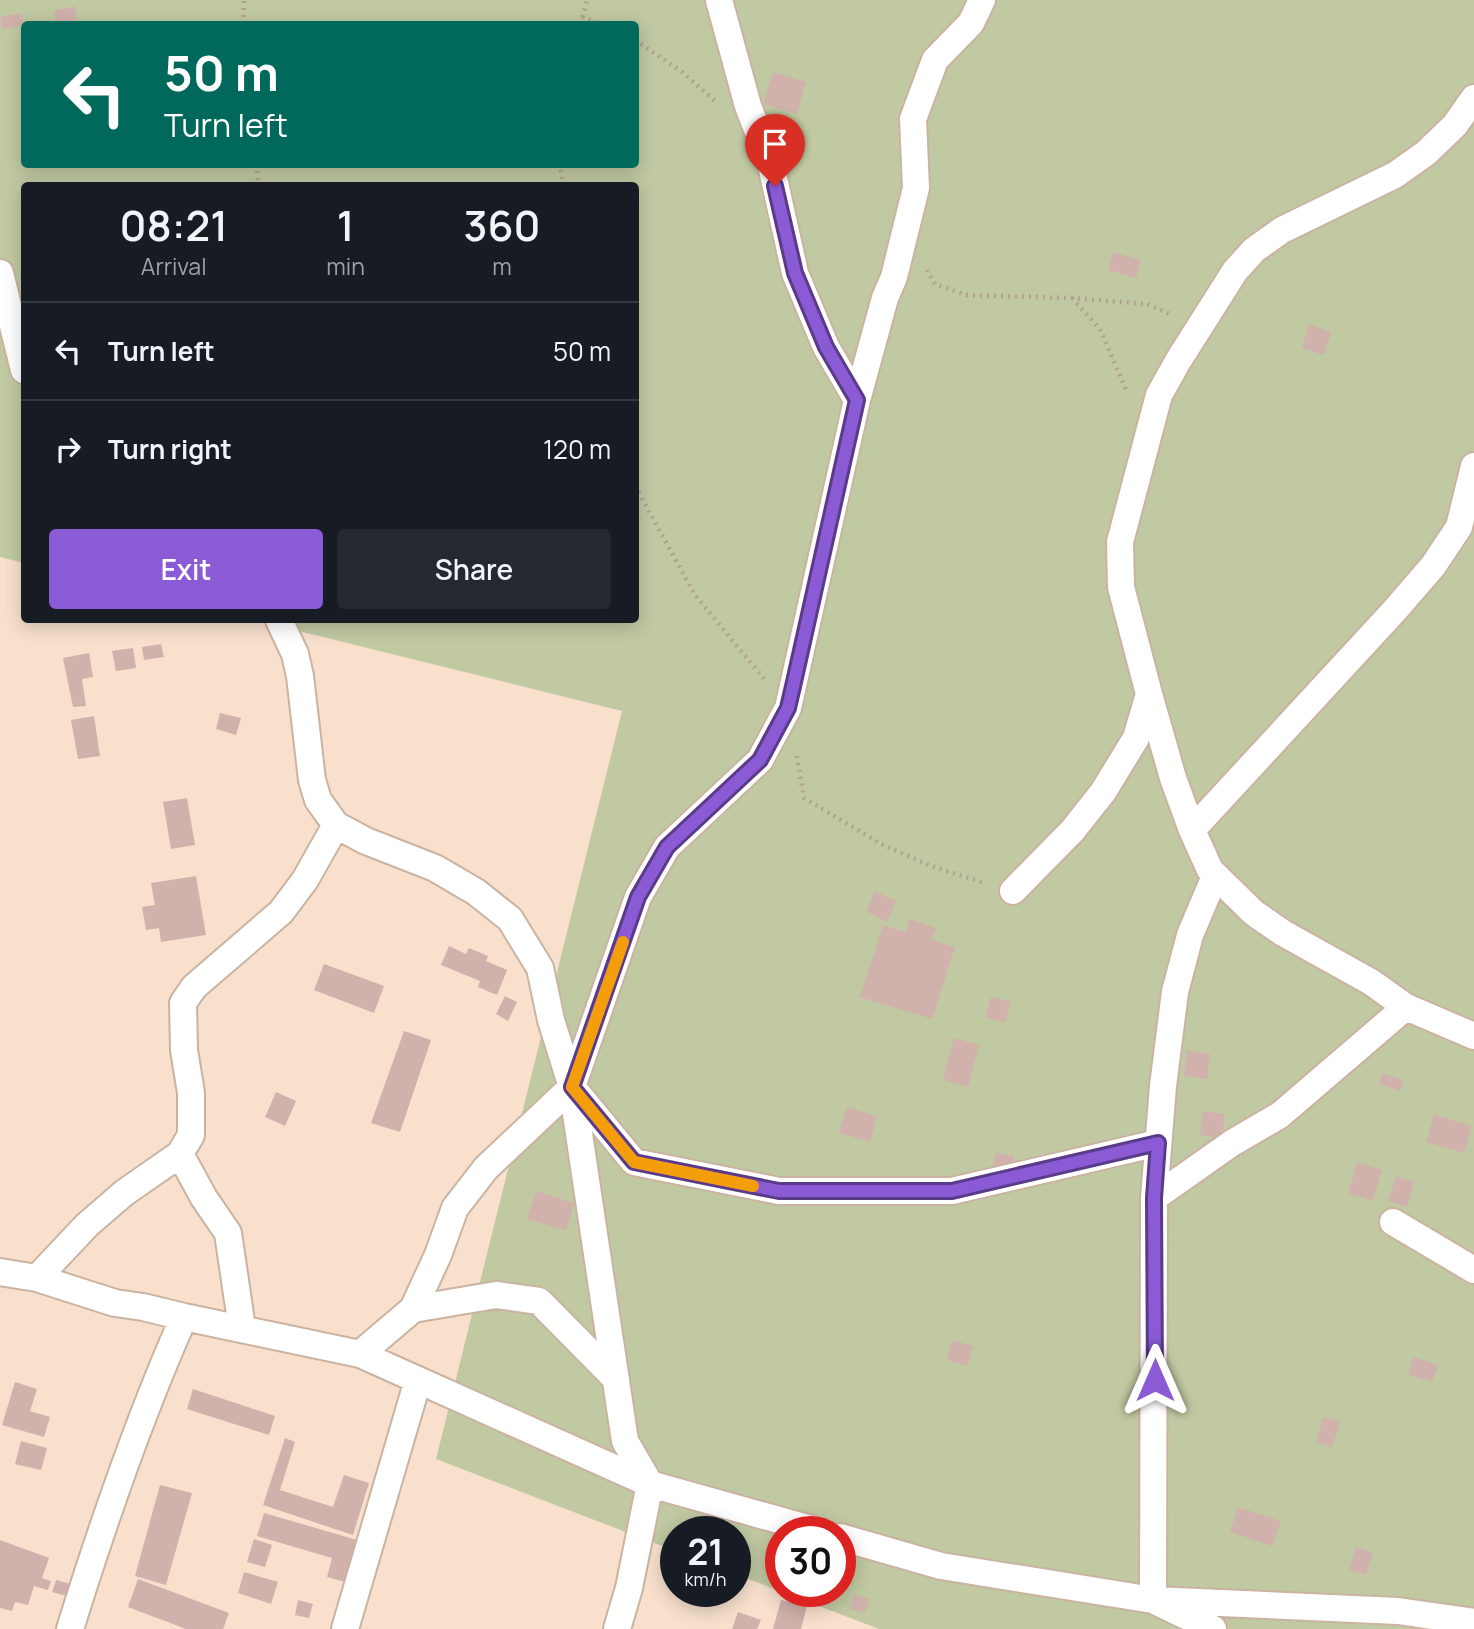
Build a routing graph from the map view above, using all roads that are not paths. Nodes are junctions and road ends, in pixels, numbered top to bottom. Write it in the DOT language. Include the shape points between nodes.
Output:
graph roads {
  1 [pos="719,0"];
  2 [pos="982,0"];
  3 [pos="1474,98"];
  4 [pos="0,273"];
  5 [pos="21,358"];
  6 [pos="857,400"];
  7 [pos="1474,466"];
  8 [pos="1466,521"];
  9 [pos="280,623"];
  10 [pos="1149,694"];
  11 [pos="336,825"];
  12 [pos="1192,830"];
  13 [pos="1215,876"];
  14 [pos="1013,891"];
  15 [pos="1406,1007"];
  16 [pos="1474,1036"];
  17 [pos="572,1087"];
  18 [pos="1158,1143"];
  19 [pos="180,1154"];
  20 [pos="1154,1198"];
  21 [pos="1393,1222"];
  22 [pos="1474,1270"];
  23 [pos="0,1272"];
  24 [pos="37,1278"];
  25 [pos="414,1309"];
  26 [pos="184,1317"];
  27 [pos="242,1328"];
  28 [pos="360,1354"];
  29 [pos="616,1378"];
  30 [pos="418,1380"];
  31 [pos="650,1484"];
  32 [pos="765,1516"];
  33 [pos="856,1542"];
  34 [pos="1153,1600"];
  35 [pos="1474,1622"];
  36 [pos="70,1629"];
  37 [pos="345,1629"];
  38 [pos="617,1629"];
  39 [pos="1213,1629"];
  1 -- 6 [label="street" via="748,106 771,165 795,273 826,347"];
  2 -- 6 [label="street" via="971,23 935,60 913,119 916,188"];
  3 -- 10 [label="street" via="1455,125 1395,175 1282,230 1254,250 1235,271 1159,395 1120,542 1121,587"];
  4 -- 5 [label="street"];
  6 -- 17 [label="street" via="788,708 760,760 667,847 638,897"];
  7 -- 8 [label="street"];
  8 -- 12 [label="street" via="1395,610"];
  9 -- 11 [label="street" via="300,676 315,790"];
  10 -- 12 [label="street"];
  10 -- 14 [label="street" via="1136,737 1103,792"];
  11 -- 17 [label="street" via="435,868 510,919 540,968"];
  11 -- 19 [label="street" via="281,912 194,987 183,1003 191,1135"];
  12 -- 13 [label="street"];
  13 -- 15 [label="street" via="1283,933"];
  13 -- 18 [label="street" via="1190,935 1175,992"];
  15 -- 16 [label="street"];
  15 -- 20 [label="street" via="1280,1115"];
  17 -- 18 [label="street" via="634,1162 779,1191 952,1191"];
  17 -- 25 [label="street" via="486,1168 455,1208"];
  17 -- 29 [label="street"];
  18 -- 20 [label="street"];
  19 -- 24 [label="street" via="124,1193"];
  19 -- 27 [label="street" via="228,1233"];
  20 -- 34 [label="street"];
  21 -- 22 [label="street"];
  23 -- 24 [label="street"];
  24 -- 26 [label="street" via="114,1303"];
  25 -- 28 [label="street"];
  25 -- 29 [label="street" via="496,1295 539,1301"];
  26 -- 27 [label="street"];
  26 -- 36 [label="street" via="131,1445"];
  27 -- 28 [label="street"];
  28 -- 30 [label="street"];
  29 -- 31 [label="street" via="625,1441"];
  30 -- 31 [label="street"];
  30 -- 37 [label="street"];
  31 -- 32 [label="street"];
  31 -- 38 [label="street"];
  33 -- 34 [label="street" via="941,1566"];
  34 -- 35 [label="street" via="1398,1611"];
  34 -- 39 [label="street"];
}
